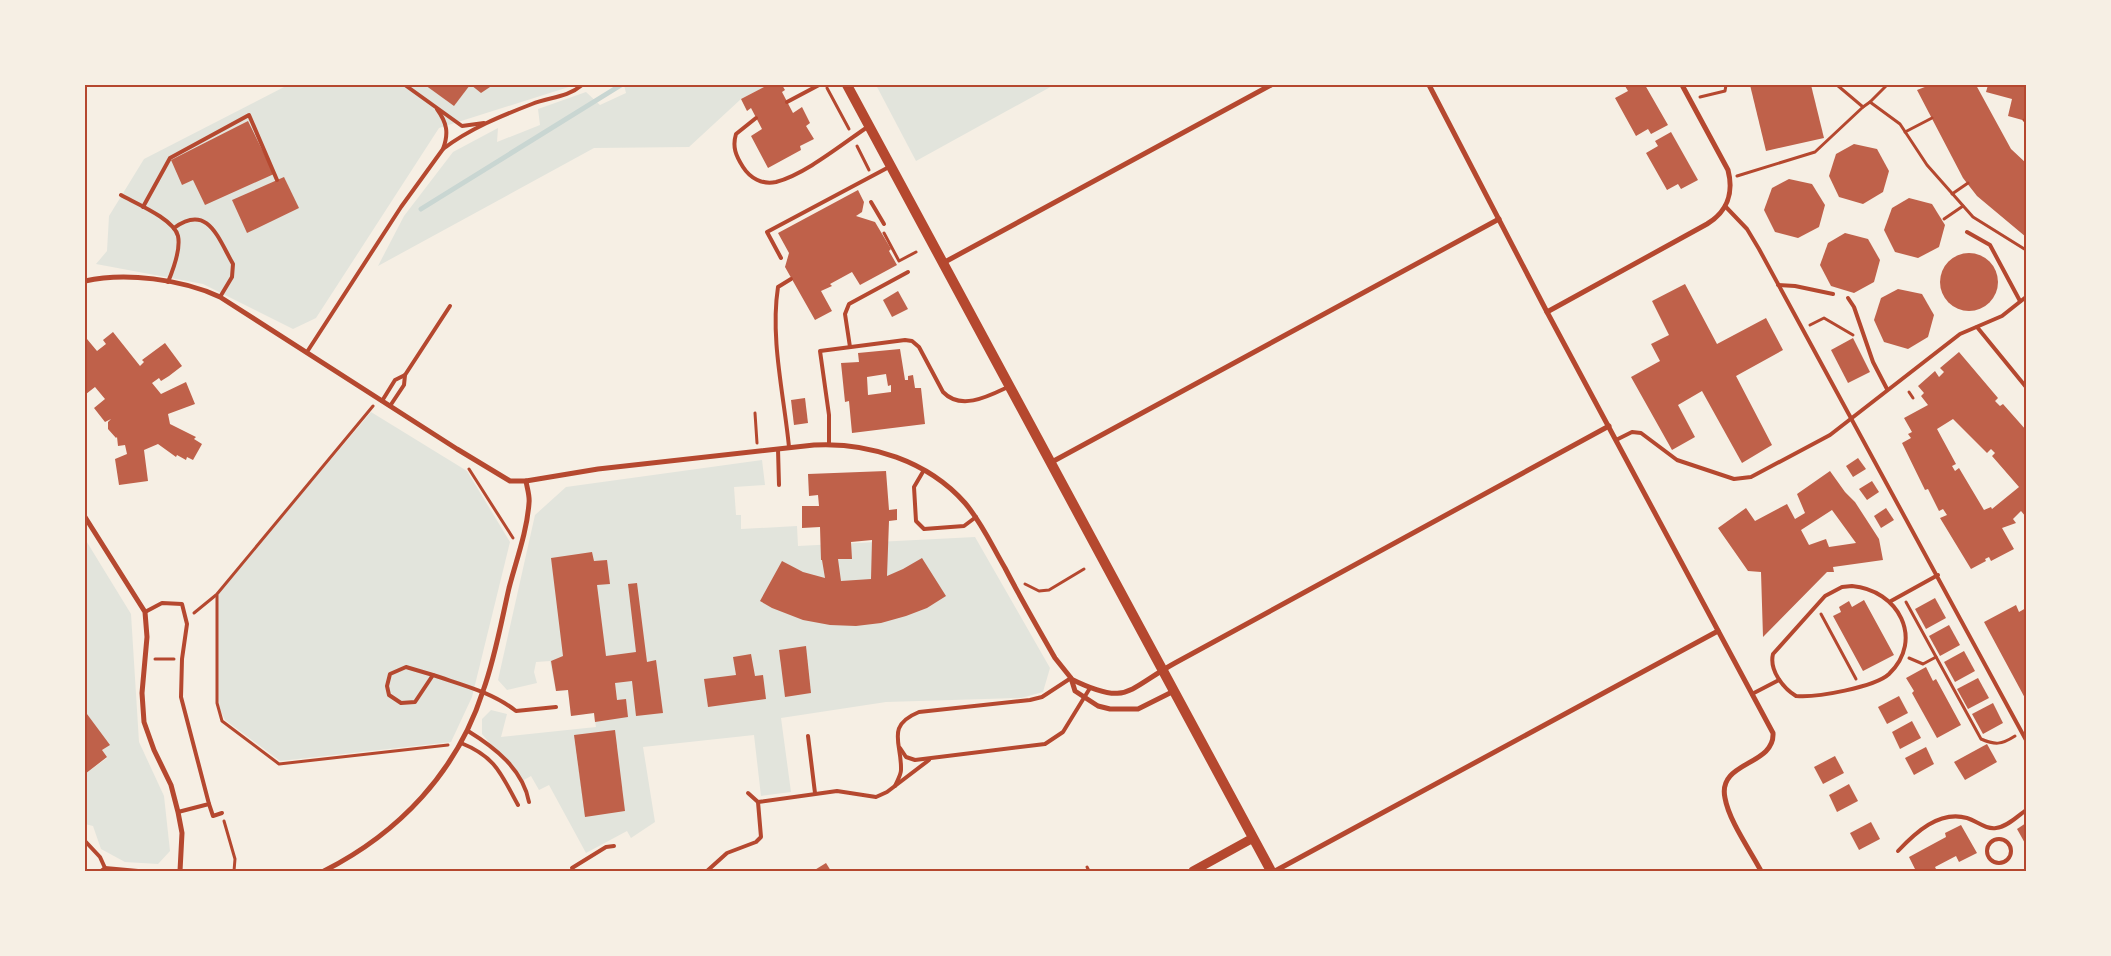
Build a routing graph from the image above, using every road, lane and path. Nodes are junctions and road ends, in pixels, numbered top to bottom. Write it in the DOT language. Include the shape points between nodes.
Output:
graph roads {
  1 [pos="405,85"];
  2 [pos="582,85"];
  3 [pos="819,85"];
  4 [pos="847,85"];
  5 [pos="1271,85"];
  6 [pos="1429,85"];
  7 [pos="1682,85"];
  8 [pos="1726,85"];
  9 [pos="1836,85"];
  10 [pos="1887,85"];
  11 [pos="1690,100"];
  12 [pos="787,102"];
  13 [pos="1870,102"];
  14 [pos="1864,107"];
  15 [pos="437,109"];
  16 [pos="756,118"];
  17 [pos="1932,118"];
  18 [pos="491,121"];
  19 [pos="869,126"];
  20 [pos="1905,132"];
  21 [pos="442,149"];
  22 [pos="890,166"];
  23 [pos="1730,178"];
  24 [pos="277,180"];
  25 [pos="1968,183"];
  26 [pos="1952,194"];
  27 [pos="121,195"];
  28 [pos="871,202"];
  29 [pos="1725,206"];
  30 [pos="1963,206"];
  31 [pos="143,207"];
  32 [pos="1499,219"];
  33 [pos="1944,219"];
  34 [pos="882,225"];
  35 [pos="174,228"];
  36 [pos="1967,232"];
  37 [pos="2026,250"];
  38 [pos="916,252"];
  39 [pos="781,258"];
  40 [pos="942,263"];
  41 [pos="908,272"];
  42 [pos="791,279"];
  43 [pos="85,280"];
  44 [pos="168,282"];
  45 [pos="1778,285"];
  46 [pos="1833,294"];
  47 [pos="220,297"];
  48 [pos="2026,297"];
  49 [pos="1848,298"];
  50 [pos="2020,301"];
  51 [pos="450,306"];
  52 [pos="1547,312"];
  53 [pos="1977,327"];
  54 [pos="1803,328"];
  55 [pos="1857,342"];
  56 [pos="850,347"];
  57 [pos="307,352"];
  58 [pos="405,375"];
  59 [pos="1008,387"];
  60 [pos="2026,387"];
  61 [pos="1887,389"];
  62 [pos="1909,392"];
  63 [pos="1913,398"];
  64 [pos="380,399"];
  65 [pos="390,406"];
  66 [pos="755,413"];
  67 [pos="1853,419"];
  68 [pos="1609,426"];
  69 [pos="1616,440"];
  70 [pos="829,444"];
  71 [pos="789,448"];
  72 [pos="778,449"];
  73 [pos="457,450"];
  74 [pos="757,451"];
  75 [pos="1050,463"];
  76 [pos="924,470"];
  77 [pos="526,481"];
  78 [pos="780,484"];
  79 [pos="85,517"];
  80 [pos="976,517"];
  81 [pos="520,549"];
  82 [pos="1084,569"];
  83 [pos="1938,575"];
  84 [pos="1016,588"];
  85 [pos="217,594"];
  86 [pos="1902,594"];
  87 [pos="1891,601"];
  88 [pos="1816,605"];
  89 [pos="144,612"];
  90 [pos="187,624"];
  91 [pos="1718,631"];
  92 [pos="1902,655"];
  93 [pos="1936,657"];
  94 [pos="153,659"];
  95 [pos="182,659"];
  96 [pos="1162,670"];
  97 [pos="433,676"];
  98 [pos="1071,678"];
  99 [pos="1779,680"];
  100 [pos="1860,686"];
  101 [pos="1090,688"];
  102 [pos="1174,691"];
  103 [pos="483,692"];
  104 [pos="1752,694"];
  105 [pos="1084,698"];
  106 [pos="556,707"];
  107 [pos="468,731"];
  108 [pos="2022,731"];
  109 [pos="808,736"];
  110 [pos="2026,740"];
  111 [pos="461,743"];
  112 [pos="898,746"];
  113 [pos="930,759"];
  114 [pos="895,786"];
  115 [pos="748,793"];
  116 [pos="815,793"];
  117 [pos="529,802"];
  118 [pos="758,802"];
  119 [pos="209,804"];
  120 [pos="518,805"];
  121 [pos="2026,810"];
  122 [pos="178,812"];
  123 [pos="222,813"];
  124 [pos="1997,828"];
  125 [pos="1253,838"];
  126 [pos="1999,839"];
  127 [pos="85,841"];
  128 [pos="614,846"];
  129 [pos="1898,852"];
  130 [pos="1087,867"];
  131 [pos="105,868"];
  132 [pos="572,868"];
  133 [pos="101,871"];
  134 [pos="138,871"];
  135 [pos="180,871"];
  136 [pos="234,871"];
  137 [pos="324,871"];
  138 [pos="707,871"];
  139 [pos="1090,871"];
  140 [pos="1192,871"];
  141 [pos="1271,871"];
  142 [pos="1275,871"];
  143 [pos="1761,871"];
  1 -- 15 [label="lane"];
  2 -- 18 [label="lane" via="568,95 534,103"];
  3 -- 12 [label="lane"];
  4 -- 19 [label="main road"];
  5 -- 40 [label="street"];
  6 -- 32 [label="street"];
  7 -- 11 [label="street"];
  8 -- 11 [label="path" via="1725,91"];
  9 -- 14 [label="path"];
  10 -- 13 [label="path"];
  11 -- 23 [label="street"];
  13 -- 14 [label="path"];
  13 -- 20 [label="path" via="1900,124"];
  14 -- 23 [label="path" via="1815,152"];
  15 -- 18 [label="lane" via="462,126"];
  15 -- 21 [label="lane" via="447,127"];
  16 -- 19 [label="lane" via="736,134 734,149 748,174 767,182 785,178 826,156"];
  17 -- 20 [label="path"];
  18 -- 21 [label="lane"];
  19 -- 22 [label="main road"];
  20 -- 26 [label="path"];
  21 -- 57 [label="lane" via="401,206"];
  22 -- 39 [label="lane" via="767,232"];
  22 -- 40 [label="main road"];
  23 -- 29 [label="street" via="1730,193"];
  24 -- 31 [label="lane" via="249,115 170,158"];
  25 -- 26 [label="path"];
  26 -- 30 [label="path"];
  27 -- 31 [label="lane"];
  28 -- 34 [label="lane"];
  29 -- 45 [label="lane" via="1748,229"];
  29 -- 52 [label="street" via="1707,224"];
  30 -- 33 [label="path"];
  30 -- 37 [label="path" via="1972,217"];
  31 -- 35 [label="lane"];
  32 -- 52 [label="street"];
  32 -- 75 [label="street"];
  34 -- 38 [label="path" via="899,261"];
  35 -- 44 [label="lane" via="178,245"];
  35 -- 47 [label="lane" via="195,218 207,222 212,229 234,270"];
  36 -- 50 [label="lane" via="1990,245"];
  40 -- 59 [label="main road"];
  41 -- 56 [label="lane" via="849,304 845,314"];
  42 -- 71 [label="lane" via="778,287 776,300"];
  43 -- 44 [label="street" via="122,276"];
  44 -- 47 [label="street" via="203,289"];
  45 -- 46 [label="lane"];
  45 -- 54 [label="lane"];
  47 -- 57 [label="street"];
  48 -- 50 [label="lane"];
  49 -- 61 [label="lane" via="1877,373"];
  50 -- 53 [label="lane" via="2002,316"];
  51 -- 58 [label="lane"];
  52 -- 68 [label="street"];
  53 -- 60 [label="lane"];
  53 -- 61 [label="lane" via="1960,334"];
  54 -- 55 [label="path" via="1824,318 1852,334"];
  54 -- 67 [label="lane"];
  56 -- 59 [label="lane" via="912,341 919,347 943,392 955,401 986,398"];
  56 -- 70 [label="lane" via="820,351"];
  57 -- 64 [label="street"];
  58 -- 64 [label="lane" via="395,380"];
  58 -- 65 [label="lane" via="404,385"];
  59 -- 75 [label="main road"];
  61 -- 67 [label="lane"];
  62 -- 63 [label="path"];
  64 -- 65 [label="street"];
  64 -- 85 [label="path"];
  65 -- 73 [label="street"];
  66 -- 74 [label="path"];
  67 -- 69 [label="lane" via="1805,449 1751,477 1740,479 1708,472 1677,460 1641,433 1632,432"];
  67 -- 83 [label="lane"];
  68 -- 69 [label="street"];
  68 -- 96 [label="street"];
  69 -- 91 [label="street"];
  70 -- 71 [label="street"];
  70 -- 76 [label="street" via="892,454"];
  71 -- 72 [label="street"];
  72 -- 74 [label="street"];
  72 -- 78 [label="lane"];
  73 -- 77 [label="street" via="510,481"];
  73 -- 81 [label="path"];
  74 -- 77 [label="street" via="598,469"];
  75 -- 96 [label="main road"];
  76 -- 80 [label="street" via="950,488"];
  76 -- 80 [label="lane" via="914,487 919,526 924,529 964,526"];
  77 -- 81 [label="street" via="530,502"];
  79 -- 89 [label="street"];
  80 -- 84 [label="street"];
  81 -- 103 [label="street"];
  82 -- 84 [label="path" via="1049,590 1040,591 1024,584"];
  83 -- 86 [label="lane"];
  83 -- 108 [label="lane"];
  84 -- 98 [label="street" via="1055,658"];
  85 -- 90 [label="path" via="198,607"];
  85 -- 111 [label="path" via="217,703 222,721 279,764"];
  86 -- 87 [label="lane"];
  86 -- 93 [label="path"];
  87 -- 88 [label="lane" via="1873,590 1852,586 1833,591"];
  87 -- 92 [label="lane" via="1904,628 1906,638"];
  88 -- 99 [label="lane" via="1773,654 1772,663"];
  88 -- 100 [label="path"];
  89 -- 90 [label="lane" via="162,603 182,604"];
  89 -- 122 [label="street" via="147,637 142,693 144,722 171,784"];
  90 -- 95 [label="lane"];
  91 -- 104 [label="street"];
  91 -- 142 [label="street"];
  92 -- 93 [label="path" via="1924,664"];
  92 -- 100 [label="lane" via="1888,675"];
  93 -- 108 [label="path" via="1981,739 1994,745"];
  94 -- 95 [label="path"];
  95 -- 119 [label="lane" via="181,697"];
  96 -- 101 [label="street" via="1142,685 1123,693 1102,693"];
  96 -- 102 [label="main road"];
  97 -- 97 [label="lane" via="406,667 390,674 389,695 401,703 415,702"];
  97 -- 103 [label="lane"];
  98 -- 101 [label="street"];
  98 -- 105 [label="street" via="1075,690"];
  98 -- 112 [label="lane" via="1042,697 1030,700 919,712 900,724"];
  99 -- 100 [label="lane" via="1791,693 1804,697"];
  99 -- 104 [label="lane"];
  101 -- 105 [label="lane"];
  102 -- 105 [label="street" via="1147,706 1130,710 1098,706"];
  102 -- 125 [label="main road"];
  103 -- 106 [label="lane" via="504,701 516,711"];
  103 -- 107 [label="street"];
  104 -- 143 [label="street" via="1774,740 1768,751 1733,774 1724,796"];
  105 -- 113 [label="lane" via="1063,732 1045,744"];
  107 -- 111 [label="street"];
  107 -- 117 [label="lane" via="505,758"];
  108 -- 110 [label="lane"];
  109 -- 116 [label="lane"];
  111 -- 120 [label="lane" via="488,757"];
  111 -- 137 [label="street" via="430,789 409,812 364,849"];
  112 -- 113 [label="lane" via="906,757"];
  112 -- 114 [label="lane" via="901,772"];
  113 -- 114 [label="lane"];
  114 -- 116 [label="lane" via="876,796 837,791"];
  115 -- 118 [label="lane"];
  116 -- 118 [label="lane"];
  118 -- 138 [label="lane" via="761,837 727,853"];
  119 -- 122 [label="lane"];
  119 -- 123 [label="lane" via="213,816"];
  121 -- 124 [label="lane"];
  122 -- 135 [label="street" via="182,833"];
  123 -- 136 [label="path" via="235,859"];
  124 -- 126 [label="lane"];
  124 -- 129 [label="lane" via="1969,818 1947,817 1924,827"];
  125 -- 140 [label="street"];
  125 -- 141 [label="main road"];
  126 -- 126 [label="lane" via="1991,841 1986,852 1992,862 2007,860 2011,853 2006,842"];
  127 -- 131 [label="lane" via="100,857"];
  128 -- 132 [label="lane" via="606,847"];
  130 -- 139 [label="path"];
  131 -- 133 [label="lane"];
  131 -- 134 [label="lane"];
}
